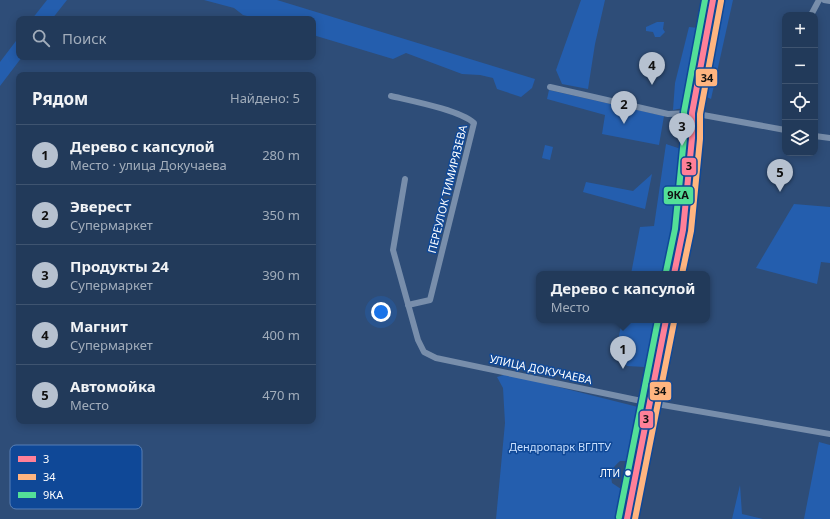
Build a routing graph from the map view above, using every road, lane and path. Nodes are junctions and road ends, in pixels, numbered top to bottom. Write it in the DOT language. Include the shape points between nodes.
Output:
graph roads {
  1 [pos="713,0"];
  2 [pos="819,0"];
  3 [pos="824,0"];
  4 [pos="830,1"];
  5 [pos="813,12"];
  6 [pos="550,87"];
  7 [pos="391,96"];
  8 [pos="692,113"];
  9 [pos="782,129"];
  10 [pos="818,136"];
  11 [pos="830,138"];
  12 [pos="405,179"];
  13 [pos="675,271"];
  14 [pos="408,305"];
  15 [pos="665,323"];
  16 [pos="650,403"];
  17 [pos="830,434"];
  18 [pos="627,519"];
  1 -- 8 [label="main road"];
  2 -- 5 [label="street"];
  3 -- 4 [label="street"];
  6 -- 8 [label="street" via="668,114"];
  7 -- 14 [label="street, ПЕРЕУЛОК ТИМИРЯЗЕВА" via="458,114 474,123 430,300"];
  8 -- 9 [label="street"];
  8 -- 13 [label="main road" via="683,230"];
  10 -- 11 [label="street"];
  12 -- 14 [label="street, УЛИЦА ДОКУЧАЕВА" via="393,250"];
  14 -- 16 [label="street, УЛИЦА ДОКУЧАЕВА" via="424,352 436,358"];
  15 -- 16 [label="main road"];
  16 -- 17 [label="street, УЛИЦА ДОКУЧАЕВА"];
  16 -- 18 [label="main road"];
}
